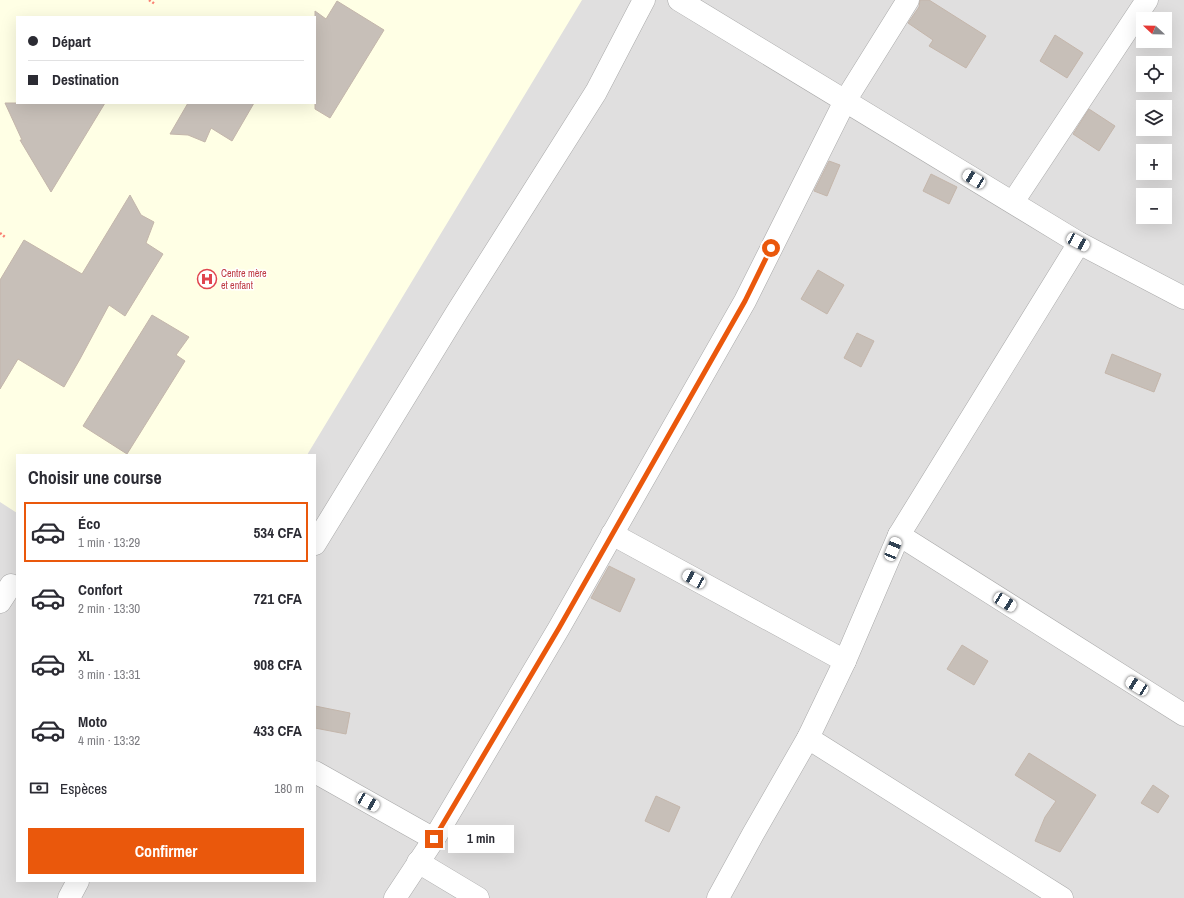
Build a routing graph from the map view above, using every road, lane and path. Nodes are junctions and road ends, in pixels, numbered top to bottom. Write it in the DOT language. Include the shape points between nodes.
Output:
graph roads {
  1 [pos="149,0"];
  2 [pos="644,0"];
  3 [pos="679,0"];
  4 [pos="908,0"];
  5 [pos="1147,0"];
  6 [pos="155,4"];
  7 [pos="845,101"];
  8 [pos="1013,202"];
  9 [pos="0,233"];
  10 [pos="5,237"];
  11 [pos="1078,242"];
  12 [pos="1184,298"];
  13 [pos="612,534"];
  14 [pos="899,535"];
  15 [pos="316,542"];
  16 [pos="845,661"];
  17 [pos="1184,715"];
  18 [pos="808,738"];
  19 [pos="316,773"];
  20 [pos="434,839"];
  21 [pos="418,862"];
  22 [pos="77,882"];
  23 [pos="69,898"];
  24 [pos="395,898"];
  25 [pos="478,898"];
  26 [pos="718,898"];
  27 [pos="1062,898"];
  1 -- 6 [label="path"];
  2 -- 15 [label="street" via="596,92"];
  3 -- 7 [label="street"];
  4 -- 7 [label="street"];
  5 -- 8 [label="street"];
  7 -- 8 [label="street"];
  7 -- 13 [label="street" via="745,301"];
  8 -- 11 [label="street"];
  9 -- 10 [label="path"];
  11 -- 12 [label="street"];
  11 -- 14 [label="street"];
  13 -- 16 [label="street"];
  13 -- 20 [label="street"];
  14 -- 16 [label="street"];
  14 -- 17 [label="street"];
  16 -- 18 [label="street"];
  18 -- 26 [label="street"];
  18 -- 27 [label="street"];
  19 -- 20 [label="street"];
  20 -- 21 [label="street"];
  21 -- 24 [label="street"];
  21 -- 25 [label="street"];
  22 -- 23 [label="street"];
}
